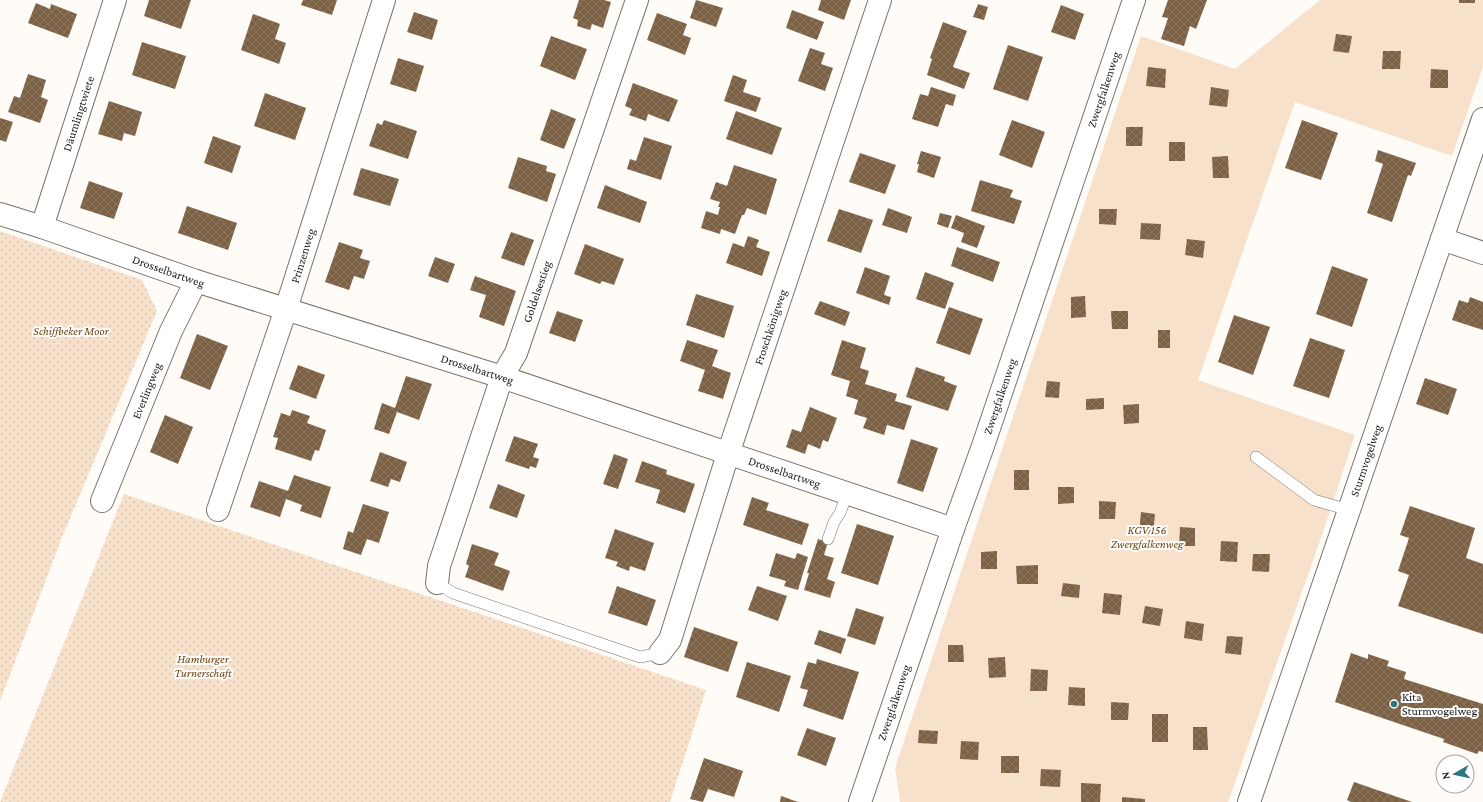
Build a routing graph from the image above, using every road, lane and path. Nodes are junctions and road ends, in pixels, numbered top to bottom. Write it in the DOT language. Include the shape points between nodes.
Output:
graph roads {
  1 [pos="115,0"];
  2 [pos="384,0"];
  3 [pos="637,0"];
  4 [pos="880,0"];
  5 [pos="1134,0"];
  6 [pos="1483,119"];
  7 [pos="0,214"];
  8 [pos="42,227"];
  9 [pos="1442,239"];
  10 [pos="1483,253"];
  11 [pos="196,281"];
  12 [pos="286,309"];
  13 [pos="502,377"];
  14 [pos="728,454"];
  15 [pos="1256,457"];
  16 [pos="847,494"];
  17 [pos="102,501"];
  18 [pos="218,510"];
  19 [pos="1349,510"];
  20 [pos="953,529"];
  21 [pos="828,539"];
  22 [pos="437,583"];
  23 [pos="660,653"];
  24 [pos="865,799"];
  25 [pos="1249,802"];
  1 -- 8 [label="street, Däumlingtwiete"];
  2 -- 12 [label="street, Prinzenweg"];
  3 -- 13 [label="street, Goldelsestieg" via="516,353"];
  4 -- 14 [label="street, Froschkönigweg"];
  5 -- 20 [label="street, Zwergfalkenweg" via="986,439"];
  6 -- 9 [label="street, Sturmvogelweg"];
  7 -- 8 [label="street, Drosselbartweg"];
  8 -- 11 [label="street, Drosselbartweg"];
  9 -- 10 [label="street"];
  9 -- 19 [label="street, Sturmvogelweg"];
  11 -- 12 [label="street, Drosselbartweg"];
  11 -- 17 [label="street, Everlingweg" via="171,331"];
  12 -- 13 [label="street, Drosselbartweg"];
  12 -- 18 [label="street, Prinzenweg"];
  13 -- 14 [label="street, Drosselbartweg"];
  13 -- 22 [label="street, Goldelsestieg" via="439,566"];
  14 -- 16 [label="street, Drosselbartweg"];
  14 -- 23 [label="street, Froschkönigweg" via="670,640"];
  15 -- 19 [label="lane" via="1314,500"];
  16 -- 20 [label="street, Drosselbartweg"];
  16 -- 21 [label="lane"];
  19 -- 25 [label="street, Sturmvogelweg"];
  20 -- 24 [label="street, Zwergfalkenweg"];
  22 -- 23 [label="lane" via="453,593 640,658"];
}
